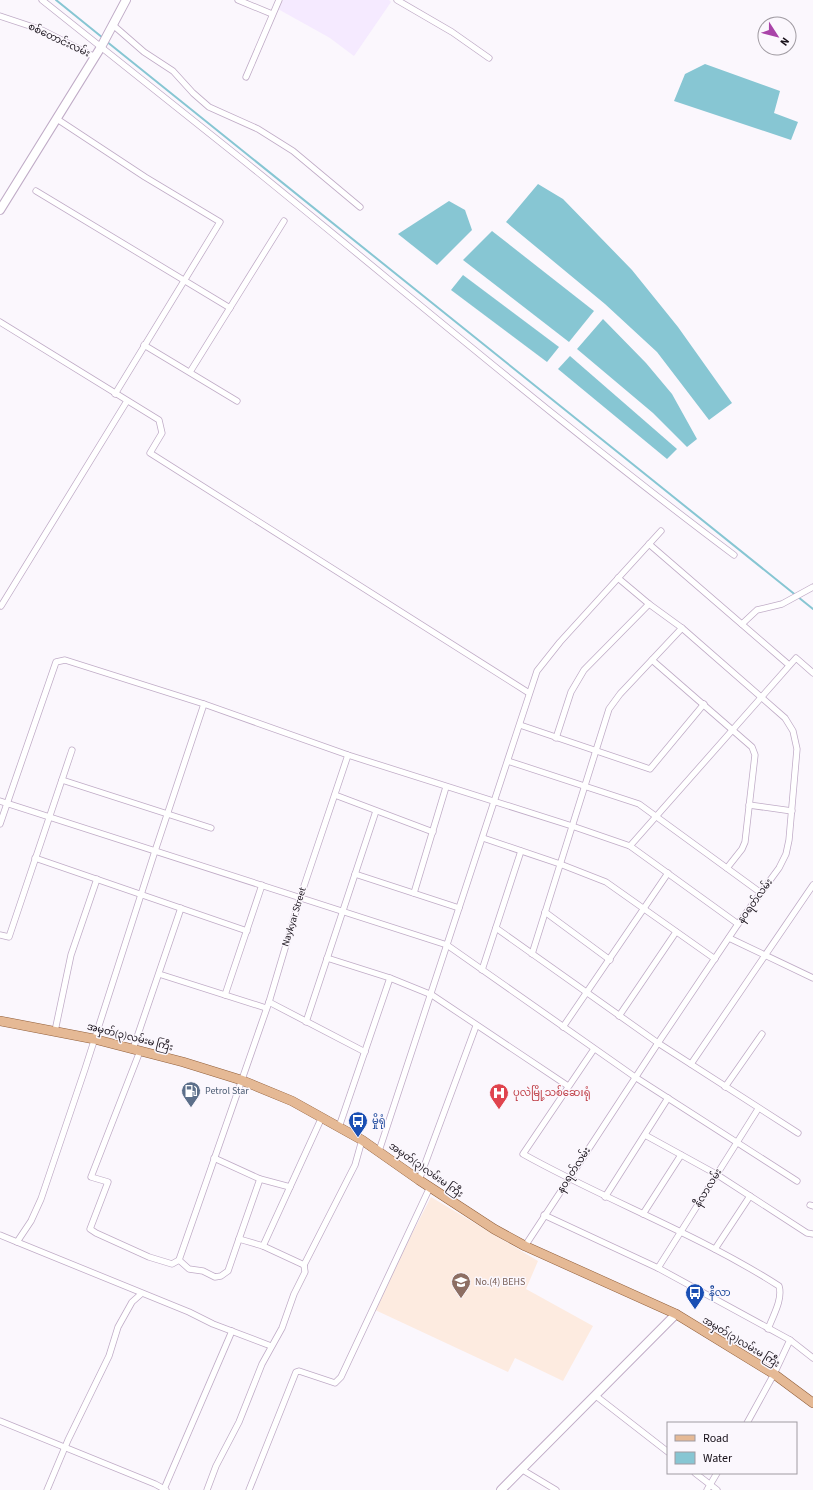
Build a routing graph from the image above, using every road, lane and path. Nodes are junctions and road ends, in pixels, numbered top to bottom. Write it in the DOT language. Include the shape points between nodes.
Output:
graph roads {
  1 [pos="42,0"];
  2 [pos="126,0"];
  3 [pos="238,0"];
  4 [pos="279,0"];
  5 [pos="397,0"];
  6 [pos="272,14"];
  7 [pos="0,16"];
  8 [pos="113,25"];
  9 [pos="101,47"];
  10 [pos="95,57"];
  11 [pos="489,58"];
  12 [pos="246,77"];
  13 [pos="57,119"];
  14 [pos="36,191"];
  15 [pos="360,207"];
  16 [pos="0,210"];
  17 [pos="284,221"];
  18 [pos="184,280"];
  19 [pos="230,308"];
  20 [pos="0,322"];
  21 [pos="144,345"];
  22 [pos="190,372"];
  23 [pos="114,394"];
  24 [pos="128,401"];
  25 [pos="237,401"];
  26 [pos="661,531"];
  27 [pos="649,544"];
  28 [pos="734,555"];
  29 [pos="618,578"];
  30 [pos="813,587"];
  31 [pos="649,604"];
  32 [pos="1,606"];
  33 [pos="742,624"];
  34 [pos="682,628"];
  35 [pos="652,660"];
  36 [pos="789,665"];
  37 [pos="813,673"];
  38 [pos="529,693"];
  39 [pos="762,697"];
  40 [pos="204,704"];
  41 [pos="704,704"];
  42 [pos="520,725"];
  43 [pos="732,730"];
  44 [pos="556,738"];
  45 [pos="72,750"];
  46 [pos="595,751"];
  47 [pos="348,755"];
  48 [pos="508,761"];
  49 [pos="62,780"];
  50 [pos="585,786"];
  51 [pos="446,787"];
  52 [pos="335,795"];
  53 [pos="0,801"];
  54 [pos="495,801"];
  55 [pos="7,803"];
  56 [pos="749,805"];
  57 [pos="376,811"];
  58 [pos="792,811"];
  59 [pos="168,813"];
  60 [pos="49,816"];
  61 [pos="655,816"];
  62 [pos="0,824"];
  63 [pos="572,826"];
  64 [pos="211,828"];
  65 [pos="433,832"];
  66 [pos="483,838"];
  67 [pos="630,846"];
  68 [pos="155,851"];
  69 [pos="521,851"];
  70 [pos="35,858"];
  71 [pos="560,864"];
  72 [pos="727,868"];
  73 [pos="668,873"];
  74 [pos="355,874"];
  75 [pos="97,879"];
  76 [pos="813,885"];
  77 [pos="262,886"];
  78 [pos="414,893"];
  79 [pos="761,893"];
  80 [pos="141,895"];
  81 [pos="300,898"];
  82 [pos="181,908"];
  83 [pos="459,908"];
  84 [pos="646,909"];
  85 [pos="342,912"];
  86 [pos="545,912"];
  87 [pos="738,924"];
  88 [pos="496,928"];
  89 [pos="246,931"];
  90 [pos="676,932"];
  91 [pos="0,935"];
  92 [pos="729,938"];
  93 [pos="447,945"];
  94 [pos="532,954"];
  95 [pos="765,956"];
  96 [pos="327,958"];
  97 [pos="715,959"];
  98 [pos="610,960"];
  99 [pos="482,970"];
  100 [pos="159,974"];
  101 [pos="390,978"];
  102 [pos="813,978"];
  103 [pos="432,994"];
  104 [pos="587,994"];
  105 [pos="225,995"];
  106 [pos="269,1002"];
  107 [pos="266,1008"];
  108 [pos="618,1016"];
  109 [pos="0,1021"];
  110 [pos="306,1022"];
  111 [pos="476,1026"];
  112 [pos="563,1027"];
  113 [pos="55,1031"];
  114 [pos="762,1034"];
  115 [pos="94,1039"];
  116 [pos="658,1043"];
  117 [pos="594,1049"];
  118 [pos="137,1050"];
  119 [pos="365,1052"];
  120 [pos="691,1064"];
  121 [pos="635,1077"];
  122 [pos="241,1080"];
  123 [pos="568,1086"];
  124 [pos="725,1087"];
  125 [pos="668,1098"];
  126 [pos="758,1108"];
  127 [pos="322,1117"];
  128 [pos="339,1127"];
  129 [pos="798,1134"];
  130 [pos="645,1135"];
  131 [pos="362,1140"];
  132 [pos="737,1142"];
  133 [pos="379,1151"];
  134 [pos="681,1155"];
  135 [pos="214,1158"];
  136 [pos="716,1174"];
  137 [pos="260,1179"];
  138 [pos="568,1179"];
  139 [pos="419,1180"];
  140 [pos="797,1181"];
  141 [pos="290,1187"];
  142 [pos="430,1187"];
  143 [pos="605,1196"];
  144 [pos="750,1196"];
  145 [pos="643,1214"];
  146 [pos="544,1215"];
  147 [pos="681,1231"];
  148 [pos="0,1234"];
  149 [pos="813,1234"];
  150 [pos="239,1239"];
  151 [pos="17,1242"];
  152 [pos="263,1246"];
  153 [pos="525,1246"];
  154 [pos="715,1249"];
  155 [pos="180,1260"];
  156 [pos="304,1265"];
  157 [pos="658,1268"];
  158 [pos="141,1294"];
  159 [pos="676,1314"];
  160 [pos="768,1329"];
  161 [pos="232,1331"];
  162 [pos="790,1340"];
  163 [pos="271,1346"];
  164 [pos="813,1358"];
  165 [pos="774,1374"];
  166 [pos="596,1396"];
  167 [pos="813,1403"];
  168 [pos="0,1421"];
  169 [pos="748,1422"];
  170 [pos="65,1448"];
  171 [pos="667,1451"];
  172 [pos="521,1469"];
  173 [pos="696,1474"];
  174 [pos="716,1474"];
  175 [pos="709,1488"];
  176 [pos="165,1489"];
  177 [pos="47,1490"];
  178 [pos="207,1490"];
  179 [pos="249,1490"];
  180 [pos="501,1490"];
  181 [pos="556,1490"];
  182 [pos="717,1490"];
  1 -- 9 [label="street"];
  2 -- 8 [label="street"];
  3 -- 6 [label="street"];
  4 -- 6 [label="street"];
  5 -- 11 [label="street" via="452,32"];
  6 -- 12 [label="street"];
  7 -- 10 [label="street, စစ်တောင်းလမ်း" via="42,30"];
  8 -- 9 [label="street"];
  8 -- 15 [label="street" via="144,52 174,71 192,93 209,107 258,128 293,151"];
  9 -- 10 [label="street"];
  9 -- 28 [label="street" via="517,385"];
  10 -- 13 [label="street"];
  13 -- 16 [label="street"];
  13 -- 18 [label="street" via="145,177 220,222"];
  14 -- 18 [label="street"];
  17 -- 19 [label="street"];
  18 -- 19 [label="street"];
  18 -- 21 [label="street"];
  19 -- 22 [label="street"];
  20 -- 23 [label="street"];
  21 -- 22 [label="street"];
  21 -- 23 [label="street"];
  22 -- 25 [label="street"];
  23 -- 24 [label="street"];
  24 -- 32 [label="street"];
  24 -- 38 [label="street" via="159,420 162,433 150,453"];
  26 -- 27 [label="street"];
  27 -- 29 [label="street"];
  27 -- 33 [label="street"];
  29 -- 31 [label="street, နဝရတ်လမ်း"];
  29 -- 38 [label="street" via="547,658 537,671"];
  30 -- 33 [label="street" via="782,604 757,610"];
  31 -- 34 [label="street, နဝရတ်လမ်း"];
  31 -- 44 [label="street" via="584,670 571,692"];
  33 -- 36 [label="street"];
  34 -- 35 [label="street"];
  34 -- 39 [label="street, နဝရတ်လမ်း"];
  35 -- 41 [label="street"];
  35 -- 46 [label="street" via="609,709"];
  36 -- 37 [label="street" via="796,658"];
  36 -- 39 [label="street"];
  38 -- 42 [label="street"];
  39 -- 43 [label="street"];
  39 -- 58 [label="street, နဝရတ်လမ်း" via="785,718 793,731 797,749"];
  40 -- 47 [label="street"];
  40 -- 55 [label="street" via="65,660 56,662"];
  40 -- 59 [label="street"];
  41 -- 43 [label="street"];
  41 -- 46 [label="street" via="650,769"];
  42 -- 44 [label="street"];
  42 -- 48 [label="street"];
  43 -- 56 [label="street" via="752,747 756,755"];
  43 -- 61 [label="street"];
  44 -- 46 [label="street"];
  45 -- 49 [label="street"];
  46 -- 50 [label="street"];
  47 -- 51 [label="street"];
  47 -- 52 [label="street, Naykyar Street"];
  48 -- 50 [label="street"];
  48 -- 54 [label="street"];
  49 -- 59 [label="street"];
  49 -- 60 [label="street"];
  50 -- 61 [label="street" via="639,804"];
  50 -- 63 [label="street"];
  51 -- 54 [label="street"];
  51 -- 65 [label="street"];
  52 -- 57 [label="street"];
  52 -- 81 [label="street, Naykyar Street"];
  53 -- 55 [label="street"];
  54 -- 63 [label="street"];
  54 -- 66 [label="street"];
  55 -- 60 [label="street"];
  55 -- 62 [label="street"];
  56 -- 58 [label="street"];
  56 -- 72 [label="street" via="745,842"];
  57 -- 65 [label="street"];
  57 -- 74 [label="street"];
  58 -- 79 [label="street, နဝရတ်လမ်း" via="786,854"];
  59 -- 64 [label="street"];
  59 -- 68 [label="street"];
  60 -- 68 [label="street"];
  60 -- 70 [label="street"];
  61 -- 67 [label="street"];
  61 -- 72 [label="street"];
  63 -- 67 [label="street"];
  63 -- 71 [label="street"];
  65 -- 78 [label="street"];
  66 -- 69 [label="street"];
  66 -- 83 [label="street"];
  67 -- 73 [label="street"];
  68 -- 77 [label="street"];
  68 -- 80 [label="street"];
  69 -- 71 [label="street"];
  69 -- 88 [label="street"];
  70 -- 75 [label="street"];
  70 -- 91 [label="street" via="9,937"];
  71 -- 84 [label="street" via="606,882"];
  71 -- 86 [label="street"];
  72 -- 79 [label="street"];
  73 -- 84 [label="street"];
  73 -- 87 [label="street"];
  74 -- 78 [label="street"];
  74 -- 85 [label="street"];
  75 -- 80 [label="street"];
  75 -- 113 [label="street" via="71,955"];
  76 -- 95 [label="street"];
  77 -- 81 [label="street"];
  77 -- 89 [label="street"];
  78 -- 83 [label="street"];
  79 -- 87 [label="street, နဝရတ်လမ်း"];
  80 -- 82 [label="street"];
  80 -- 115 [label="street"];
  81 -- 85 [label="street"];
  81 -- 106 [label="street, Naykyar Street"];
  82 -- 89 [label="street"];
  82 -- 100 [label="street"];
  83 -- 93 [label="street"];
  84 -- 90 [label="street"];
  84 -- 98 [label="street"];
  85 -- 93 [label="street"];
  85 -- 96 [label="street"];
  86 -- 94 [label="street"];
  86 -- 98 [label="street"];
  87 -- 92 [label="street, နဝရတ်လမ်း"];
  88 -- 94 [label="street"];
  88 -- 99 [label="street"];
  89 -- 105 [label="street"];
  90 -- 97 [label="street"];
  90 -- 108 [label="street"];
  92 -- 95 [label="street"];
  92 -- 97 [label="street, နဝရတ်လမ်း"];
  93 -- 99 [label="street"];
  93 -- 103 [label="street"];
  94 -- 104 [label="street"];
  95 -- 102 [label="street"];
  95 -- 120 [label="street"];
  96 -- 101 [label="street"];
  96 -- 110 [label="street"];
  97 -- 116 [label="street, နဝရတ်လမ်း"];
  98 -- 104 [label="street"];
  99 -- 112 [label="street"];
  100 -- 105 [label="street"];
  100 -- 118 [label="street"];
  101 -- 103 [label="street"];
  101 -- 119 [label="street"];
  103 -- 111 [label="street"];
  103 -- 133 [label="street"];
  104 -- 108 [label="street"];
  104 -- 112 [label="street"];
  105 -- 107 [label="street"];
  106 -- 107 [label="street, Naykyar Street"];
  106 -- 110 [label="street"];
  107 -- 122 [label="street, Naykyar Street"];
  108 -- 116 [label="street"];
  109 -- 113 [label="main road, အမှတ်(၃)လမ်းမ ကြီး"];
  110 -- 119 [label="street"];
  111 -- 123 [label="street"];
  111 -- 139 [label="street"];
  112 -- 117 [label="street"];
  113 -- 115 [label="main road, အမှတ်(၃)လမ်းမ ကြီး"];
  114 -- 124 [label="street"];
  115 -- 118 [label="main road, အမှတ်(၃)လမ်းမ ကြီး"];
  115 -- 151 [label="street" via="41,1199"];
  116 -- 120 [label="street"];
  116 -- 121 [label="street, နဝရတ်လမ်း"];
  117 -- 121 [label="street"];
  117 -- 123 [label="street"];
  118 -- 122 [label="main road, အမှတ်(၃)လမ်းမ ကြီး"];
  118 -- 155 [label="street" via="91,1177 108,1182 90,1229 149,1257 172,1264"];
  119 -- 128 [label="street"];
  120 -- 124 [label="street"];
  121 -- 125 [label="street"];
  121 -- 138 [label="street, နဝရတ်လမ်း"];
  122 -- 127 [label="main road, အမှတ်(၃)လမ်းမ ကြီး" via="292,1101"];
  122 -- 135 [label="street, Naykyar Street"];
  123 -- 138 [label="street" via="523,1154"];
  124 -- 126 [label="street"];
  125 -- 130 [label="street"];
  125 -- 132 [label="street"];
  126 -- 129 [label="street"];
  126 -- 132 [label="street, နီလာလမ်း"];
  127 -- 128 [label="main road, အမှတ်(၃)လမ်းမ ကြီး"];
  127 -- 141 [label="street"];
  128 -- 131 [label="main road, အမှတ်(၃)လမ်းမ ကြီး"];
  130 -- 134 [label="street"];
  130 -- 143 [label="street"];
  131 -- 133 [label="main road, အမှတ်(၃)လမ်းမ ကြီး"];
  131 -- 156 [label="street" via="355,1165"];
  132 -- 136 [label="street, နီလာလမ်း"];
  132 -- 140 [label="street"];
  133 -- 139 [label="main road, အမှတ်(၃)လမ်းမ ကြီး"];
  134 -- 136 [label="street"];
  134 -- 145 [label="street"];
  135 -- 137 [label="street"];
  135 -- 155 [label="street, Naykyar Street"];
  136 -- 144 [label="street"];
  136 -- 147 [label="street, နီလာလမ်း"];
  137 -- 141 [label="street"];
  137 -- 150 [label="street"];
  138 -- 143 [label="street"];
  138 -- 146 [label="street, နဝရတ်လမ်း"];
  139 -- 142 [label="main road, အမှတ်(၃)လမ်းမ ကြီး"];
  141 -- 152 [label="street"];
  142 -- 153 [label="main road, အမှတ်(၃)လမ်းမ ကြီး"];
  142 -- 179 [label="street" via="341,1377 335,1383 296,1372"];
  143 -- 145 [label="street"];
  144 -- 149 [label="street" via="807,1233"];
  144 -- 154 [label="street"];
  145 -- 147 [label="street"];
  146 -- 153 [label="street, နဝရတ်လမ်း"];
  146 -- 157 [label="street"];
  147 -- 154 [label="street"];
  147 -- 157 [label="street, နီလာလမ်း"];
  148 -- 151 [label="street"];
  150 -- 152 [label="street"];
  150 -- 155 [label="street" via="228,1271 221,1276 215,1277 203,1271 189,1269"];
  151 -- 158 [label="street"];
  152 -- 156 [label="street"];
  153 -- 159 [label="main road, အမှတ်(၃)လမ်းမ ကြီး"];
  154 -- 160 [label="street" via="779,1286 778,1303"];
  156 -- 163 [label="street" via="305,1272 282,1328"];
  157 -- 160 [label="street"];
  158 -- 161 [label="street"];
  158 -- 170 [label="street" via="132,1302 118,1328 108,1356"];
  159 -- 165 [label="main road, အမှတ်(၃)လမ်းမ ကြီး"];
  159 -- 166 [label="street"];
  160 -- 162 [label="street"];
  161 -- 163 [label="street"];
  161 -- 176 [label="street"];
  162 -- 164 [label="street"];
  162 -- 165 [label="street"];
  163 -- 178 [label="street"];
  165 -- 167 [label="main road, အမှတ်(၃)လမ်းမ ကြီး"];
  165 -- 169 [label="street"];
  166 -- 171 [label="street"];
  166 -- 172 [label="street"];
  168 -- 170 [label="street"];
  170 -- 176 [label="street"];
  170 -- 177 [label="street"];
  172 -- 180 [label="street"];
  172 -- 181 [label="street"];
  173 -- 175 [label="street"];
  174 -- 175 [label="street"];
  175 -- 182 [label="street"];
}
